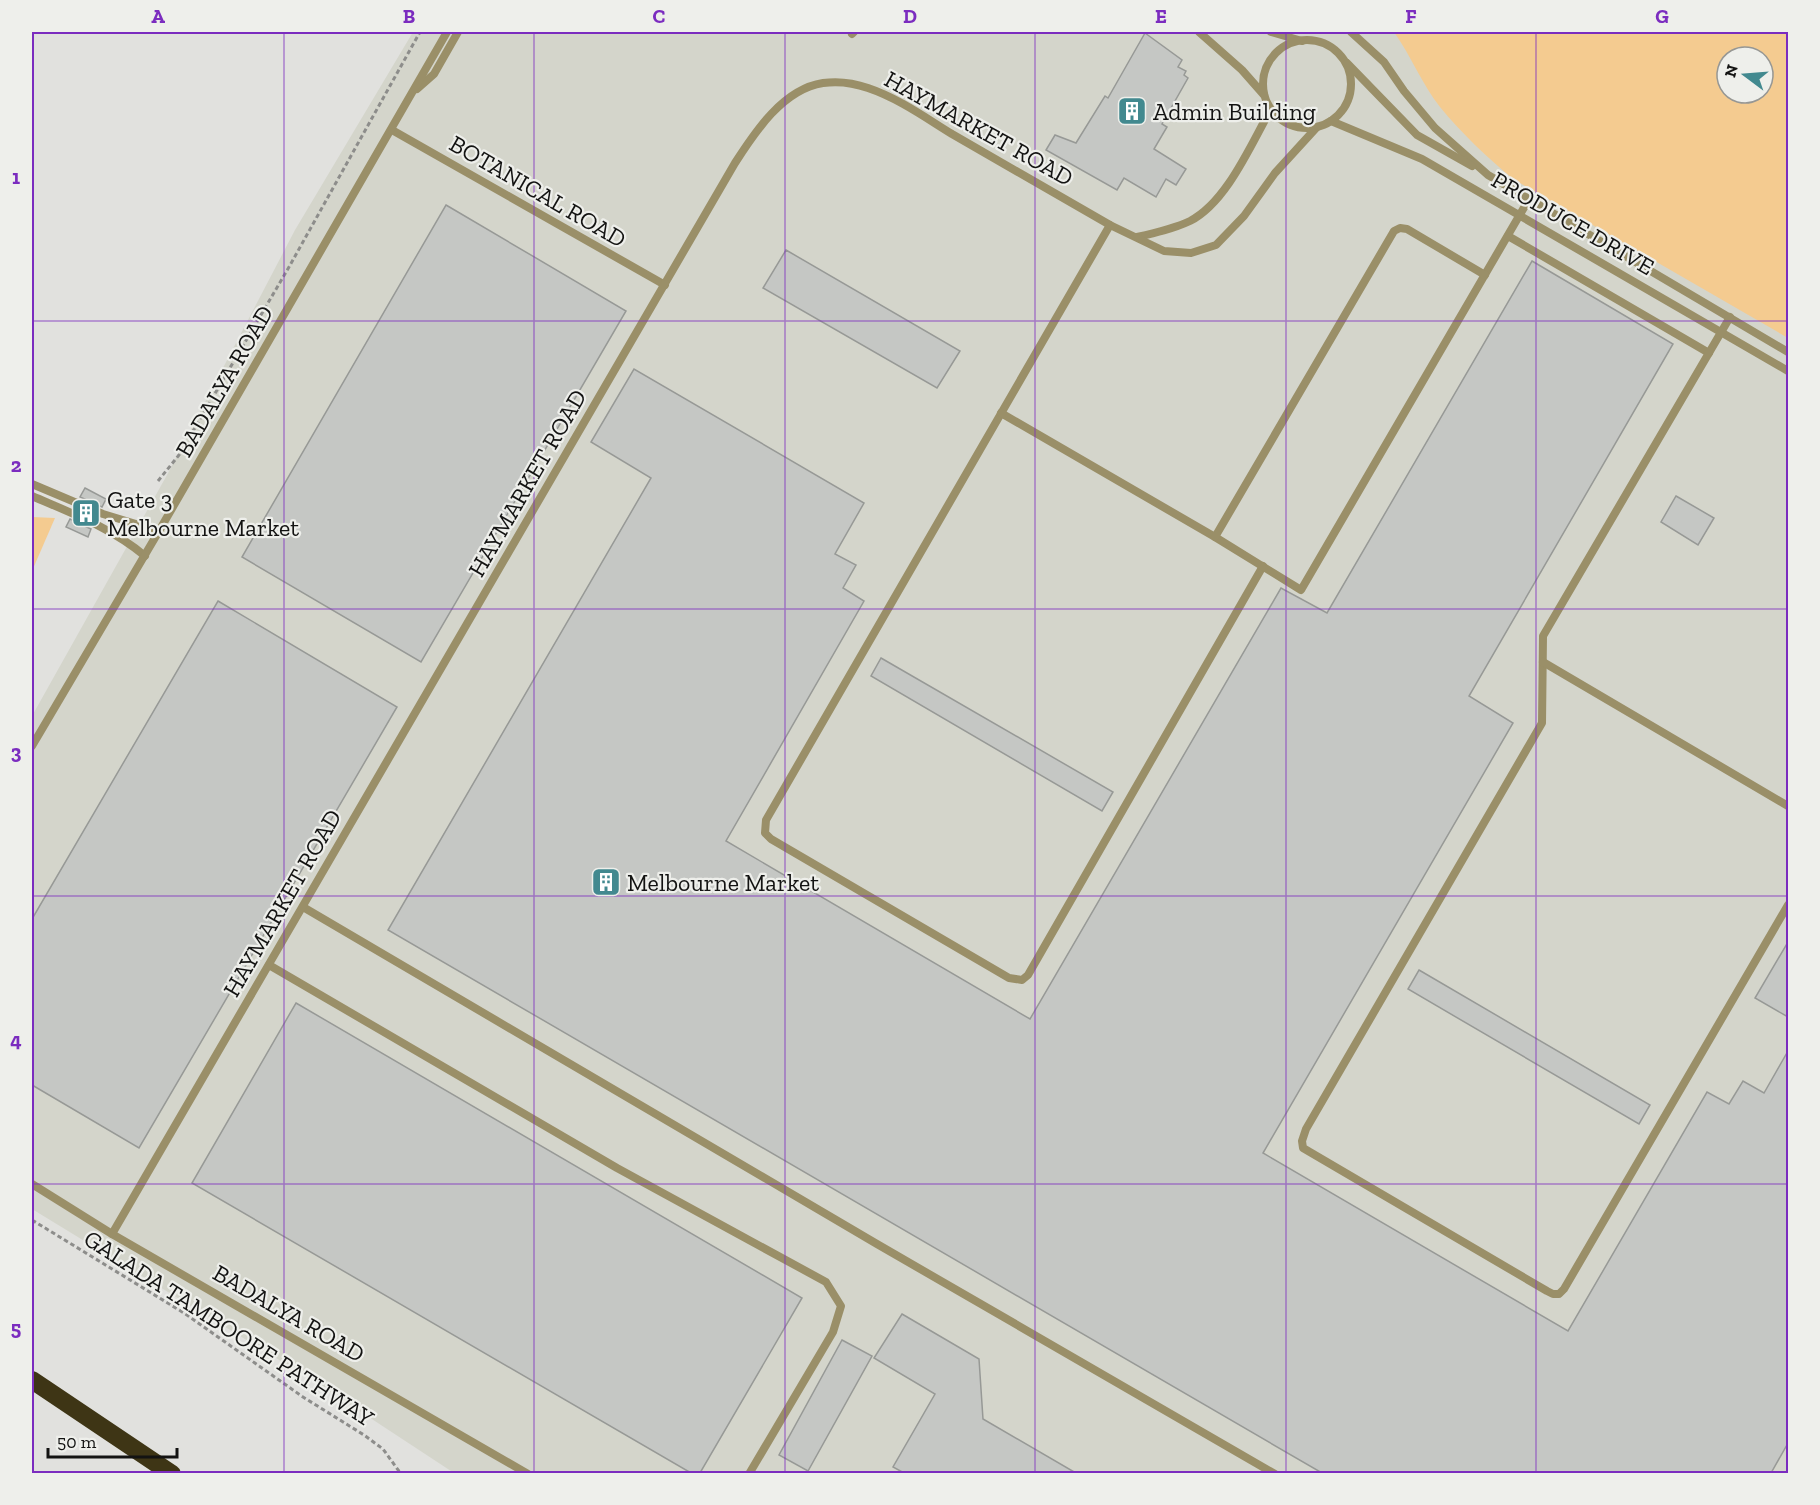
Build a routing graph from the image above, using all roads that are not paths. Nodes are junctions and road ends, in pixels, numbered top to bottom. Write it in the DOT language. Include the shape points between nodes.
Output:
graph roads {
  1 [pos="447,32"];
  2 [pos="458,32"];
  3 [pos="1199,32"];
  4 [pos="1271,32"];
  5 [pos="1351,32"];
  6 [pos="1302,41"];
  7 [pos="1340,56"];
  8 [pos="411,96"];
  9 [pos="1264,96"];
  10 [pos="1271,110"];
  11 [pos="1331,121"];
  12 [pos="1317,127"];
  13 [pos="392,130"];
  14 [pos="1488,175"];
  15 [pos="1529,199"];
  16 [pos="1520,215"];
  17 [pos="1110,225"];
  18 [pos="1508,236"];
  19 [pos="1137,237"];
  20 [pos="1485,275"];
  21 [pos="665,285"];
  22 [pos="1730,317"];
  23 [pos="1721,332"];
  24 [pos="1788,352"];
  25 [pos="1709,353"];
  26 [pos="1788,371"];
  27 [pos="1001,413"];
  28 [pos="32,484"];
  29 [pos="32,496"];
  30 [pos="159,531"];
  31 [pos="1215,537"];
  32 [pos="145,556"];
  33 [pos="1263,566"];
  34 [pos="1543,662"];
  35 [pos="32,746"];
  36 [pos="1788,806"];
  37 [pos="1788,905"];
  38 [pos="303,907"];
  39 [pos="269,965"];
  40 [pos="32,1184"];
  41 [pos="112,1234"];
  42 [pos="32,1380"];
  43 [pos="172,1473"];
  44 [pos="528,1473"];
  45 [pos="749,1473"];
  46 [pos="1275,1473"];
  1 -- 8 [label="lane, BADALYA ROAD"];
  2 -- 8 [label="lane, BADALYA ROAD" via="434,74"];
  3 -- 9 [label="lane" via="1242,70"];
  4 -- 6 [label="lane"];
  5 -- 14 [label="lane, PRODUCE DRIVE" via="1384,62 1435,128"];
  6 -- 7 [label="lane" via="1330,46"];
  6 -- 9 [label="lane" via="1275,54 1263,81"];
  7 -- 11 [label="lane" via="1351,83 1342,111"];
  7 -- 14 [label="lane, PRODUCE DRIVE" via="1417,135"];
  8 -- 13 [label="lane, BADALYA ROAD"];
  9 -- 10 [label="lane"];
  10 -- 12 [label="lane" via="1292,126"];
  10 -- 19 [label="lane" via="1235,173 1211,205 1192,220 1169,230"];
  11 -- 12 [label="lane"];
  11 -- 16 [label="lane, PRODUCE DRIVE" via="1422,159"];
  12 -- 19 [label="lane, HAYMARKET ROAD" via="1216,245 1191,253 1164,251"];
  13 -- 21 [label="lane, BOTANICAL ROAD"];
  13 -- 30 [label="lane, BADALYA ROAD"];
  14 -- 15 [label="lane, PRODUCE DRIVE"];
  15 -- 16 [label="lane"];
  15 -- 22 [label="lane, PRODUCE DRIVE"];
  16 -- 18 [label="lane"];
  16 -- 23 [label="lane, PRODUCE DRIVE"];
  17 -- 19 [label="lane, HAYMARKET ROAD"];
  17 -- 21 [label="lane, HAYMARKET ROAD" via="870,89 822,83 795,94 751,139"];
  17 -- 27 [label="lane"];
  18 -- 20 [label="lane"];
  18 -- 25 [label="lane"];
  20 -- 31 [label="lane" via="1407,229 1394,231"];
  20 -- 33 [label="lane" via="1301,590"];
  21 -- 38 [label="lane, HAYMARKET ROAD"];
  22 -- 23 [label="lane"];
  22 -- 24 [label="lane, PRODUCE DRIVE"];
  23 -- 25 [label="lane"];
  23 -- 26 [label="lane, PRODUCE DRIVE"];
  25 -- 34 [label="lane" via="1543,636"];
  27 -- 31 [label="lane"];
  27 -- 33 [label="lane" via="764,824 771,839 981,962 1014,980 1028,975"];
  28 -- 30 [label="lane" via="103,514"];
  29 -- 32 [label="lane" via="104,528"];
  30 -- 32 [label="lane, BADALYA ROAD"];
  31 -- 33 [label="lane"];
  32 -- 35 [label="lane, BADALYA ROAD"];
  34 -- 36 [label="lane"];
  34 -- 37 [label="lane" via="1542,723 1306,1129 1302,1141 1306,1150 1547,1291 1559,1294"];
  38 -- 39 [label="lane, HAYMARKET ROAD"];
  38 -- 46 [label="lane"];
  39 -- 41 [label="lane, HAYMARKET ROAD"];
  39 -- 45 [label="lane" via="617,1168 826,1282 841,1306 833,1332"];
  40 -- 41 [label="lane, BADALYA ROAD"];
  41 -- 44 [label="lane, BADALYA ROAD"];
  42 -- 43 [label="highway"];
}
